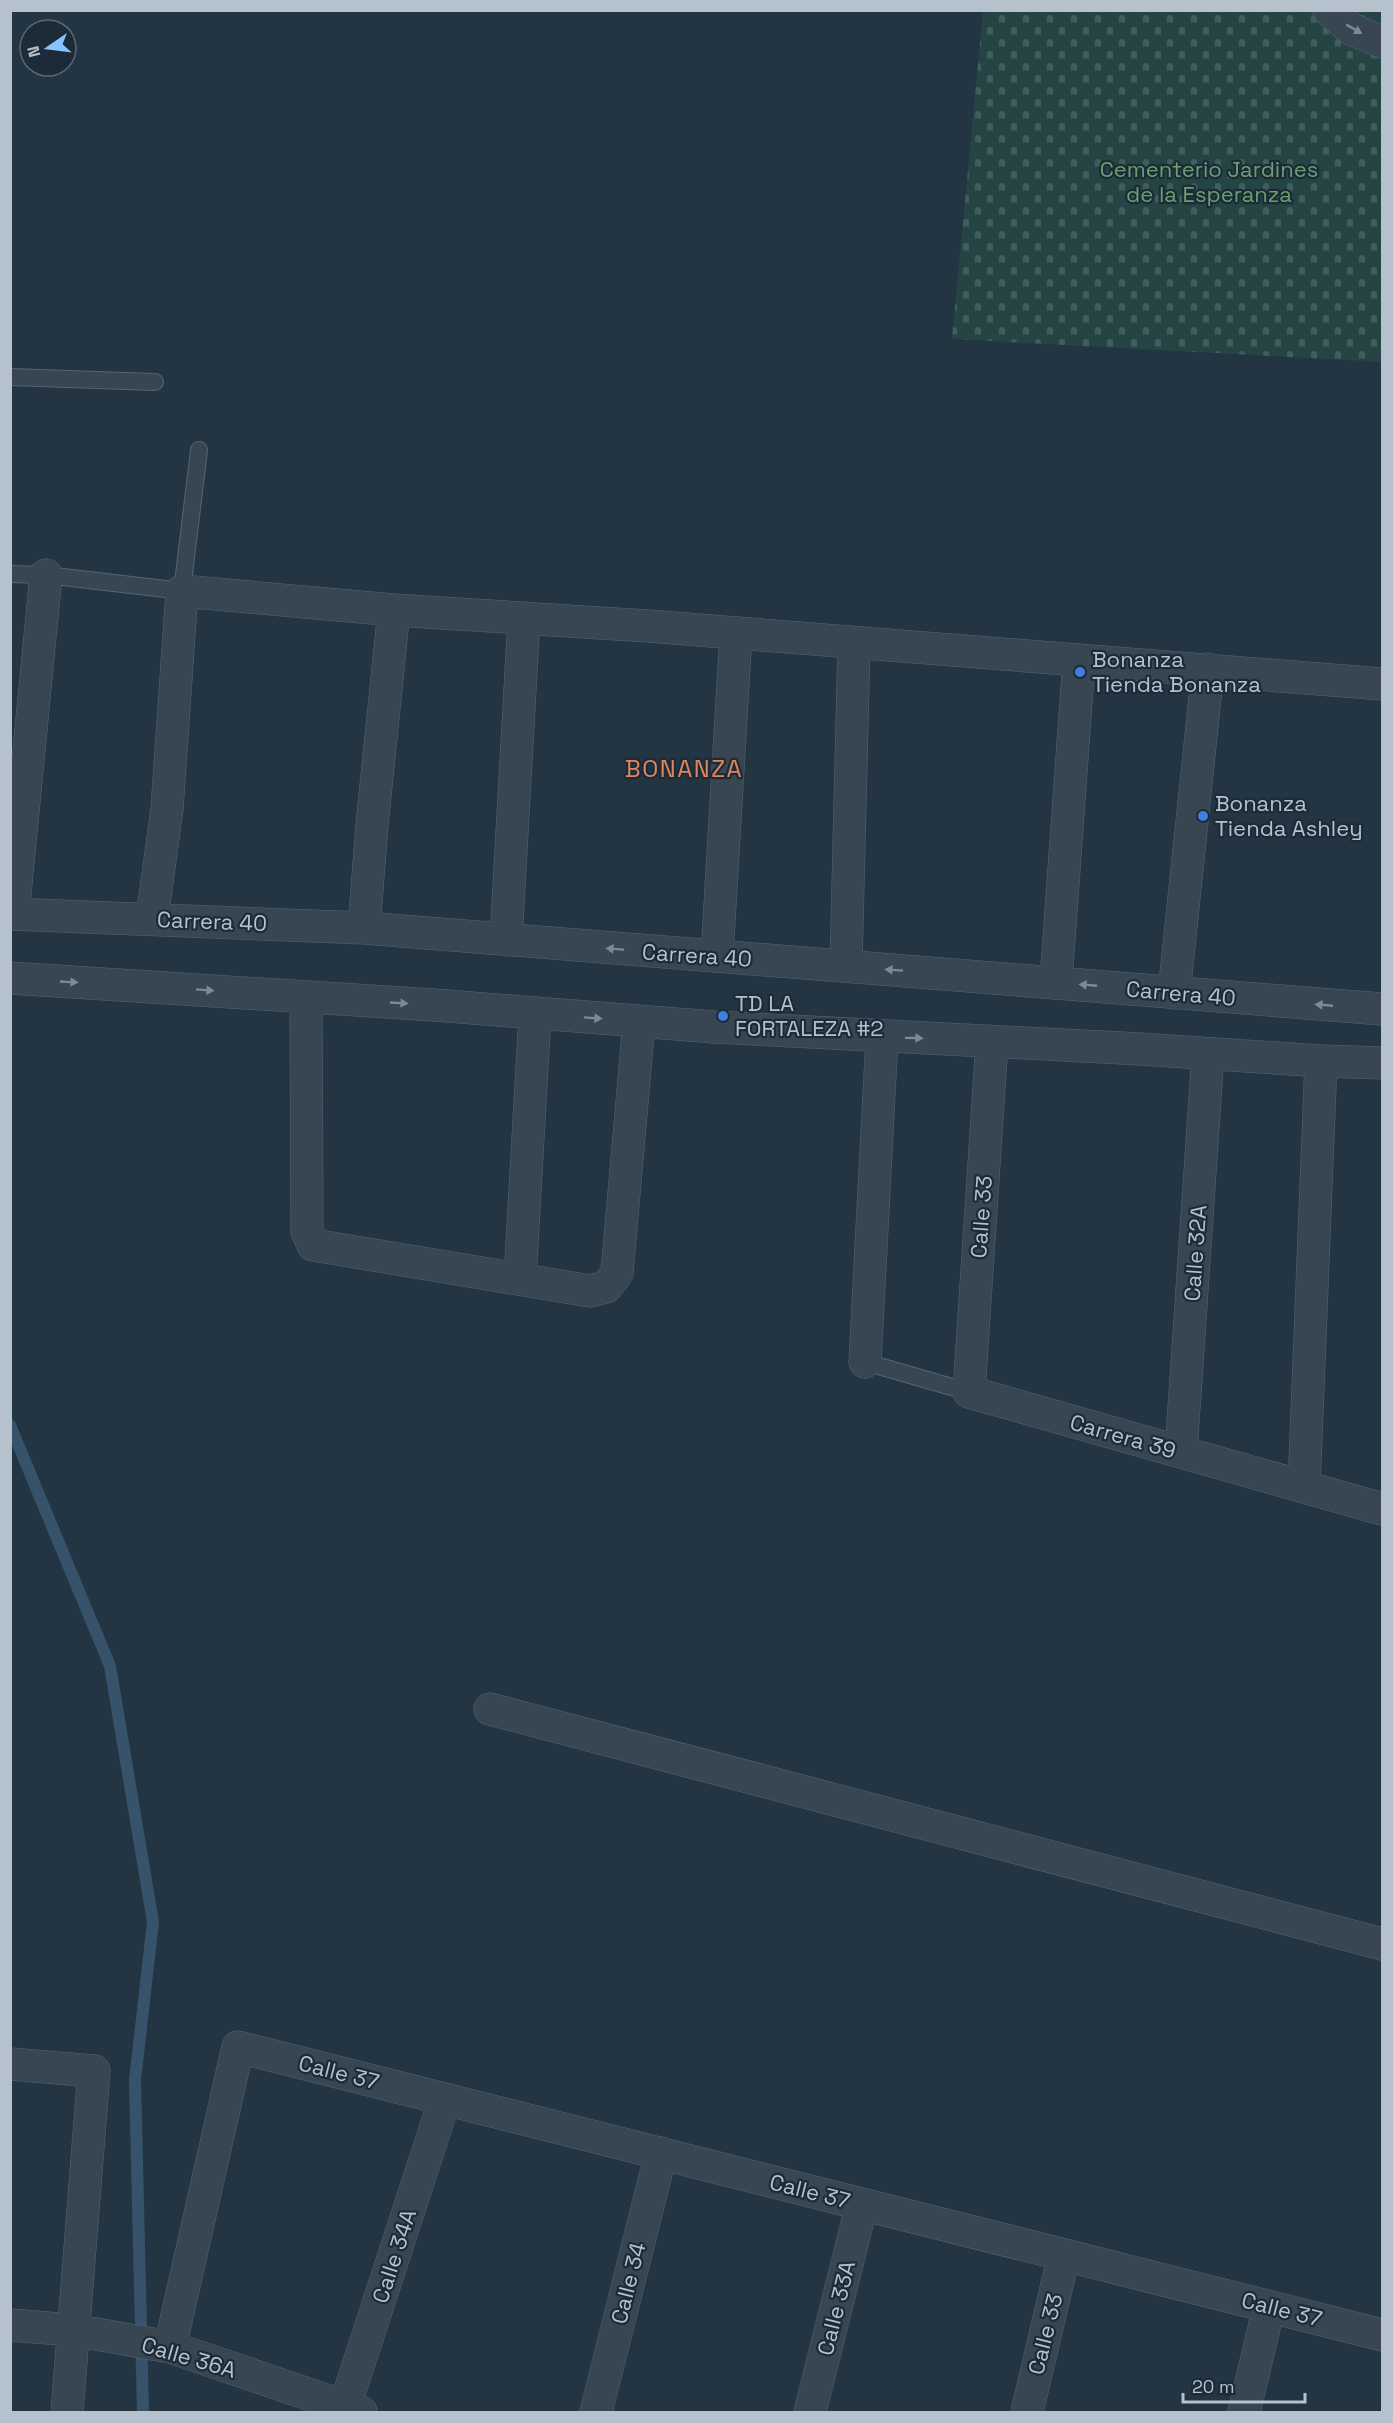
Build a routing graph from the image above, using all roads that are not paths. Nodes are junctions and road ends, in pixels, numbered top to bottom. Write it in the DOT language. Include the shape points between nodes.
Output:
graph roads {
  1 [pos="1329,10"];
  2 [pos="1383,42"];
  3 [pos="10,377"];
  4 [pos="155,382"];
  5 [pos="199,450"];
  6 [pos="10,574"];
  7 [pos="46,575"];
  8 [pos="182,591"];
  9 [pos="394,610"];
  10 [pos="524,618"];
  11 [pos="736,633"];
  12 [pos="854,643"];
  13 [pos="1079,660"];
  14 [pos="1208,669"];
  15 [pos="1383,684"];
  16 [pos="12,914"];
  17 [pos="152,918"];
  18 [pos="364,928"];
  19 [pos="506,940"];
  20 [pos="717,956"];
  21 [pos="846,966"];
  22 [pos="10,978"];
  23 [pos="1056,981"];
  24 [pos="1173,993"];
  25 [pos="306,998"];
  26 [pos="1383,1009"];
  27 [pos="535,1014"];
  28 [pos="639,1022"];
  29 [pos="882,1037"];
  30 [pos="992,1042"];
  31 [pos="1208,1054"];
  32 [pos="1321,1061"];
  33 [pos="1383,1063"];
  34 [pos="520,1279"];
  35 [pos="865,1362"];
  36 [pos="969,1392"];
  37 [pos="1181,1452"];
  38 [pos="1304,1487"];
  39 [pos="1383,1509"];
  40 [pos="490,1709"];
  41 [pos="1383,1944"];
  42 [pos="10,2064"];
  43 [pos="445,2099"];
  44 [pos="661,2153"];
  45 [pos="862,2204"];
  46 [pos="1065,2255"];
  47 [pos="1269,2307"];
  48 [pos="10,2325"];
  49 [pos="84,2332"];
  50 [pos="1383,2335"];
  51 [pos="161,2346"];
  52 [pos="350,2411"];
  53 [pos="67,2412"];
  54 [pos="596,2412"];
  55 [pos="810,2412"];
  56 [pos="1026,2412"];
  57 [pos="1244,2412"];
  1 -- 2 [label="street, one-way" via="1351,29"];
  3 -- 4 [label="lane"];
  5 -- 8 [label="lane"];
  6 -- 7 [label="lane"];
  7 -- 8 [label="lane"];
  7 -- 16 [label="street"];
  8 -- 9 [label="street"];
  8 -- 17 [label="street" via="167,809"];
  9 -- 10 [label="street"];
  9 -- 18 [label="street"];
  10 -- 11 [label="street"];
  10 -- 19 [label="street"];
  11 -- 12 [label="street"];
  11 -- 20 [label="street"];
  12 -- 13 [label="street"];
  12 -- 21 [label="street"];
  13 -- 14 [label="street"];
  13 -- 23 [label="street"];
  14 -- 15 [label="street"];
  14 -- 24 [label="street"];
  16 -- 17 [label="street, Carrera 40"];
  17 -- 18 [label="street, Carrera 40"];
  18 -- 19 [label="street, Carrera 40"];
  20 -- 19 [label="street, Carrera 40, one-way"];
  20 -- 21 [label="street, Carrera 40"];
  23 -- 21 [label="street, Carrera 40, one-way"];
  22 -- 25 [label="street, one-way"];
  24 -- 23 [label="street, Carrera 40, one-way"];
  26 -- 24 [label="street, Carrera 40, one-way"];
  25 -- 27 [label="street, one-way"];
  25 -- 34 [label="street" via="307,1231 313,1245"];
  27 -- 28 [label="street, one-way"];
  27 -- 34 [label="street"];
  28 -- 29 [label="street"];
  28 -- 34 [label="street" via="617,1274 606,1287 590,1291"];
  29 -- 30 [label="street, one-way"];
  29 -- 35 [label="street"];
  30 -- 31 [label="street"];
  30 -- 36 [label="street, Calle 33"];
  31 -- 32 [label="street"];
  31 -- 37 [label="street, Calle 32A"];
  32 -- 33 [label="street"];
  32 -- 38 [label="street"];
  35 -- 36 [label="lane, Carrera 39"];
  36 -- 37 [label="street, Carrera 39"];
  37 -- 38 [label="street, Carrera 39"];
  38 -- 39 [label="street, Carrera 39"];
  40 -- 41 [label="street"];
  42 -- 49 [label="street" via="94,2071"];
  43 -- 44 [label="street, Calle 37"];
  43 -- 51 [label="street, Calle 37" via="238,2047"];
  43 -- 52 [label="street, Calle 34A"];
  44 -- 45 [label="street, Calle 37"];
  44 -- 54 [label="street, Calle 34"];
  45 -- 46 [label="street, Calle 37"];
  45 -- 55 [label="street, Calle 33A"];
  46 -- 47 [label="street, Calle 37"];
  46 -- 56 [label="street, Calle 33"];
  47 -- 50 [label="street, Calle 37"];
  47 -- 57 [label="street"];
  48 -- 49 [label="street, Calle 36A"];
  49 -- 51 [label="street, Calle 36A"];
  49 -- 53 [label="street"];
  51 -- 52 [label="street, Calle 36A"];
}
